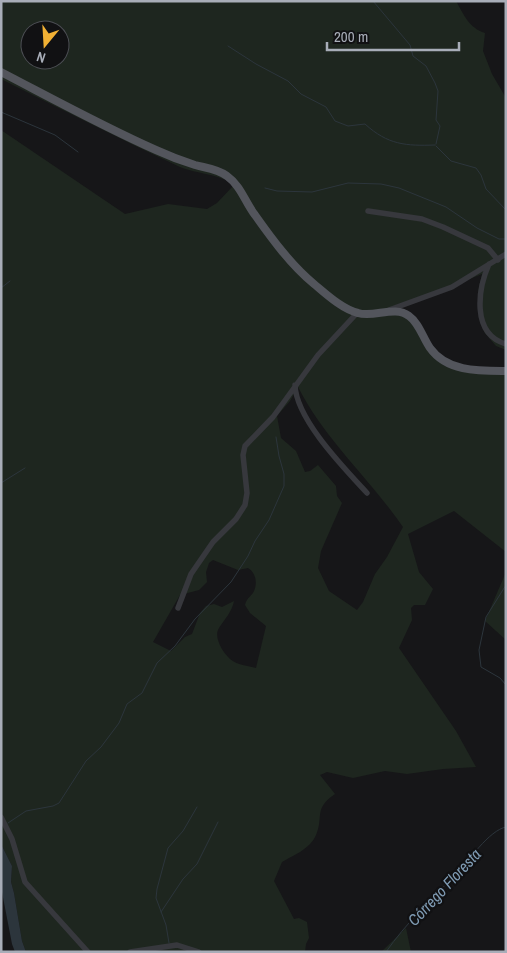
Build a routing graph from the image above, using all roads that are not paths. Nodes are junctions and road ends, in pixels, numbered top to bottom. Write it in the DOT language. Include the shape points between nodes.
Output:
graph roads {
  1 [pos="1,72"];
  2 [pos="368,211"];
  3 [pos="506,254"];
  4 [pos="498,260"];
  5 [pos="489,264"];
  6 [pos="357,313"];
  7 [pos="381,313"];
  8 [pos="506,344"];
  9 [pos="506,371"];
  10 [pos="295,385"];
  11 [pos="367,493"];
  12 [pos="178,608"];
  13 [pos="1,817"];
  14 [pos="88,952"];
  15 [pos="130,952"];
  16 [pos="199,952"];
  1 -- 6 [label="main road" via="156,150 227,175 280,249 313,283"];
  2 -- 4 [label="street" via="416,218 442,226 488,248"];
  3 -- 4 [label="street"];
  4 -- 5 [label="street"];
  5 -- 7 [label="street" via="452,287"];
  5 -- 8 [label="street" via="480,293 481,315 490,335"];
  6 -- 7 [label="main road"];
  6 -- 10 [label="street" via="318,354"];
  7 -- 9 [label="main road" via="408,315 430,349 452,365 470,370"];
  10 -- 11 [label="street" via="296,398 303,412 334,457"];
  10 -- 12 [label="street" via="273,417 245,446 245,505 191,574"];
  13 -- 14 [label="street" via="12,839 25,882"];
  15 -- 16 [label="street" via="177,945"];
}
